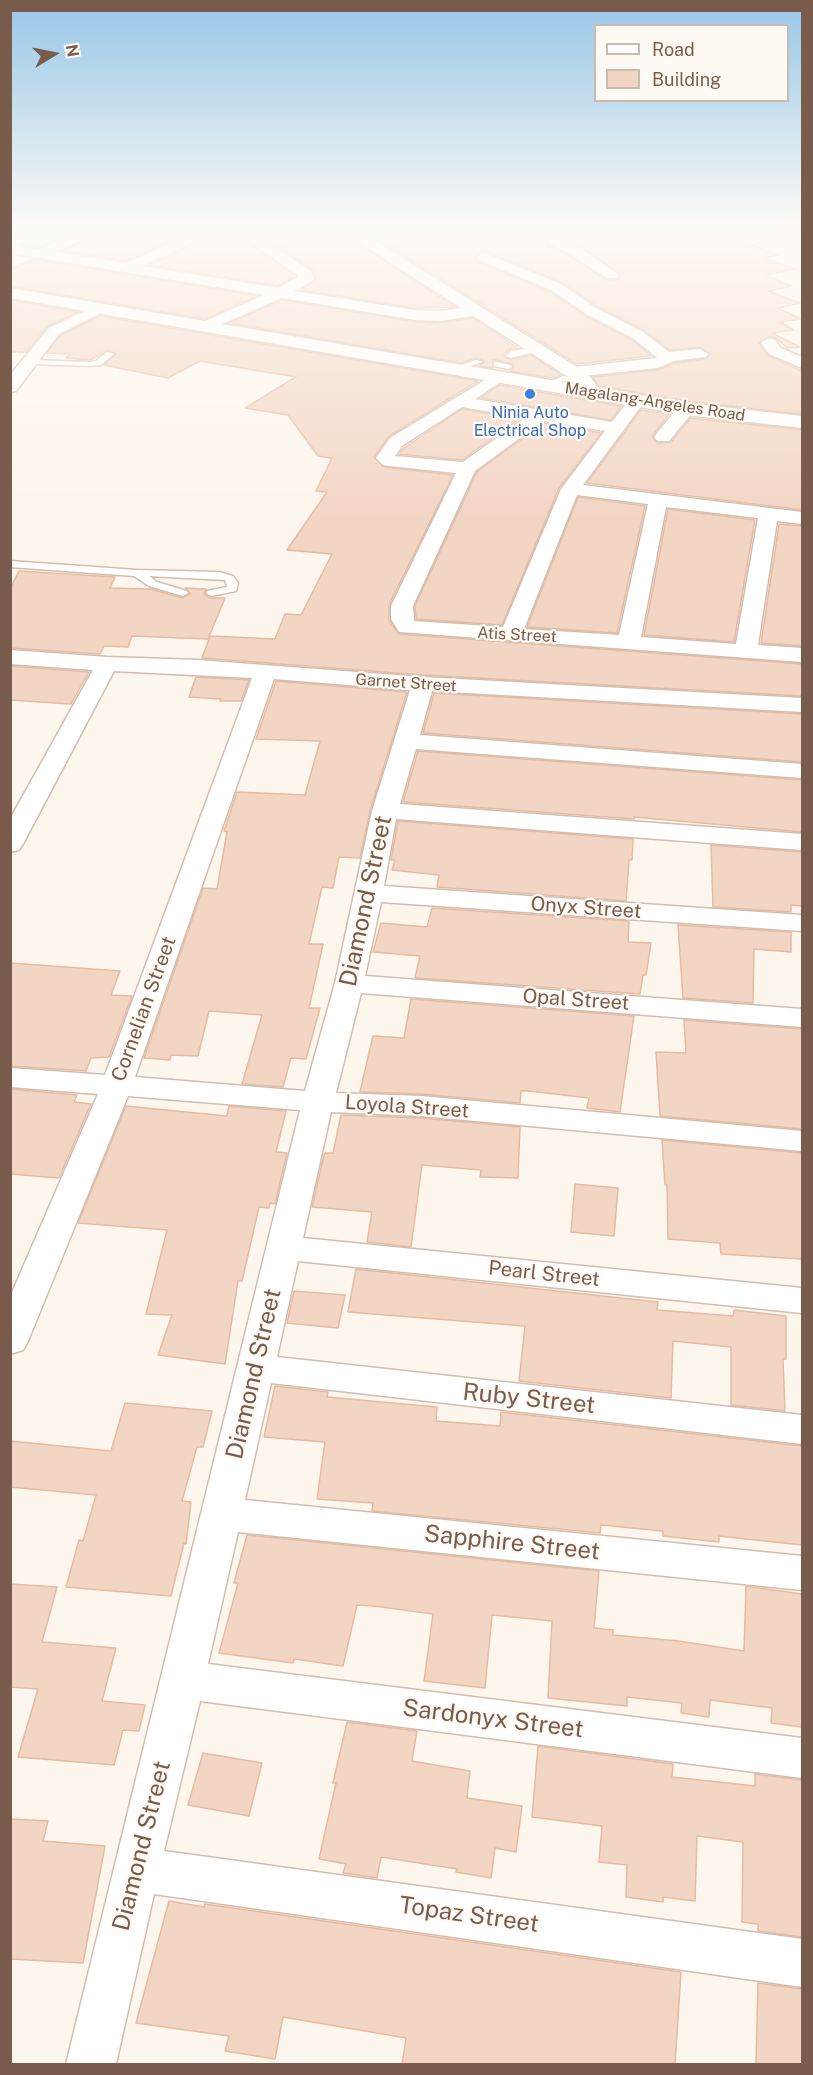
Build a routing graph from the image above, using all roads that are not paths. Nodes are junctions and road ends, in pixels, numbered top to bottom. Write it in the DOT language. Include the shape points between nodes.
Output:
graph roads {
  1 [pos="62,327"];
  2 [pos="211,327"];
  3 [pos="500,327"];
  4 [pos="623,327"];
  5 [pos="768,342"];
  6 [pos="537,350"];
  7 [pos="110,354"];
  8 [pos="700,354"];
  9 [pos="510,356"];
  10 [pos="666,357"];
  11 [pos="10,360"];
  12 [pos="32,361"];
  13 [pos="479,362"];
  14 [pos="802,363"];
  15 [pos="453,369"];
  16 [pos="501,370"];
  17 [pos="580,383"];
  18 [pos="10,387"];
  19 [pos="637,401"];
  20 [pos="460,402"];
  21 [pos="686,409"];
  22 [pos="540,415"];
  23 [pos="802,422"];
  24 [pos="616,428"];
  25 [pos="663,437"];
  26 [pos="467,468"];
  27 [pos="570,489"];
  28 [pos="658,501"];
  29 [pos="768,515"];
  30 [pos="802,518"];
  31 [pos="10,564"];
  32 [pos="137,573"];
  33 [pos="183,593"];
  34 [pos="211,593"];
  35 [pos="511,634"];
  36 [pos="629,641"];
  37 [pos="746,650"];
  38 [pos="802,655"];
  39 [pos="10,657"];
  40 [pos="107,664"];
  41 [pos="265,673"];
  42 [pos="423,684"];
  43 [pos="802,705"];
  44 [pos="405,741"];
  45 [pos="802,771"];
  46 [pos="385,811"];
  47 [pos="802,842"];
  48 [pos="10,844"];
  49 [pos="369,892"];
  50 [pos="802,923"];
  51 [pos="348,983"];
  52 [pos="802,1018"];
  53 [pos="10,1077"];
  54 [pos="116,1087"];
  55 [pos="318,1102"];
  56 [pos="802,1141"];
  57 [pos="285,1248"];
  58 [pos="802,1301"];
  59 [pos="10,1341"];
  60 [pos="255,1368"];
  61 [pos="802,1430"];
  62 [pos="221,1514"];
  63 [pos="802,1573"];
  64 [pos="183,1680"];
  65 [pos="802,1758"];
  66 [pos="136,1869"];
  67 [pos="802,1964"];
  68 [pos="91,2064"];
  1 -- 12 [label="street" via="54,331"];
  2 -- 15 [label="main road, Magalang-Angeles Road"];
  3 -- 6 [label="main road"];
  4 -- 10 [label="street"];
  5 -- 14 [label="street" via="775,351"];
  6 -- 9 [label="lane"];
  6 -- 17 [label="main road"];
  7 -- 12 [label="lane" via="90,364"];
  8 -- 10 [label="street"];
  10 -- 17 [label="street" via="658,363"];
  11 -- 12 [label="street"];
  12 -- 18 [label="street"];
  13 -- 15 [label="lane"];
  15 -- 16 [label="main road, Magalang-Angeles Road"];
  16 -- 17 [label="main road, Magalang-Angeles Road" via="548,385"];
  16 -- 20 [label="street"];
  17 -- 19 [label="main road, Magalang-Angeles Road"];
  19 -- 21 [label="main road, Magalang-Angeles Road"];
  19 -- 24 [label="street"];
  20 -- 22 [label="street"];
  20 -- 26 [label="street" via="396,442 385,458"];
  21 -- 23 [label="main road, Magalang-Angeles Road"];
  21 -- 25 [label="street"];
  22 -- 24 [label="street"];
  22 -- 26 [label="street, Atis Street"];
  24 -- 27 [label="street"];
  26 -- 35 [label="street, Atis Street" via="402,606 402,619 407,627 415,629"];
  27 -- 28 [label="street"];
  27 -- 35 [label="street"];
  28 -- 29 [label="street"];
  28 -- 36 [label="street"];
  29 -- 30 [label="street"];
  29 -- 37 [label="street"];
  31 -- 32 [label="lane"];
  32 -- 33 [label="lane" via="153,584"];
  32 -- 34 [label="lane" via="219,575 233,583 232,589"];
  35 -- 36 [label="street, Atis Street"];
  36 -- 37 [label="street, Atis Street"];
  37 -- 38 [label="street, Atis Street"];
  39 -- 40 [label="street, Garnet Street"];
  40 -- 41 [label="street, Garnet Street"];
  40 -- 48 [label="street"];
  41 -- 42 [label="street, Garnet Street"];
  41 -- 54 [label="street, Cornelian Street"];
  42 -- 43 [label="street, Garnet Street"];
  42 -- 44 [label="street, Diamond Street"];
  44 -- 45 [label="street"];
  44 -- 46 [label="street, Diamond Street"];
  46 -- 47 [label="street"];
  46 -- 49 [label="street, Diamond Street"];
  49 -- 50 [label="street, Onyx Street"];
  49 -- 51 [label="street, Diamond Street"];
  51 -- 52 [label="street, Opal Street"];
  51 -- 55 [label="street, Diamond Street"];
  53 -- 54 [label="street, Loyola Street"];
  54 -- 55 [label="street, Loyola Street"];
  54 -- 59 [label="street, Cornelian Street"];
  55 -- 56 [label="street, Loyola Street" via="421,1106"];
  55 -- 57 [label="street, Diamond Street"];
  57 -- 58 [label="street, Pearl Street"];
  57 -- 60 [label="street, Diamond Street"];
  60 -- 61 [label="street, Ruby Street"];
  60 -- 62 [label="street, Diamond Street"];
  62 -- 63 [label="street, Sapphire Street"];
  62 -- 64 [label="street, Diamond Street"];
  64 -- 65 [label="street, Sardonyx Street"];
  64 -- 66 [label="street, Diamond Street"];
  66 -- 67 [label="street, Topaz Street"];
  66 -- 68 [label="street, Diamond Street"];
}
